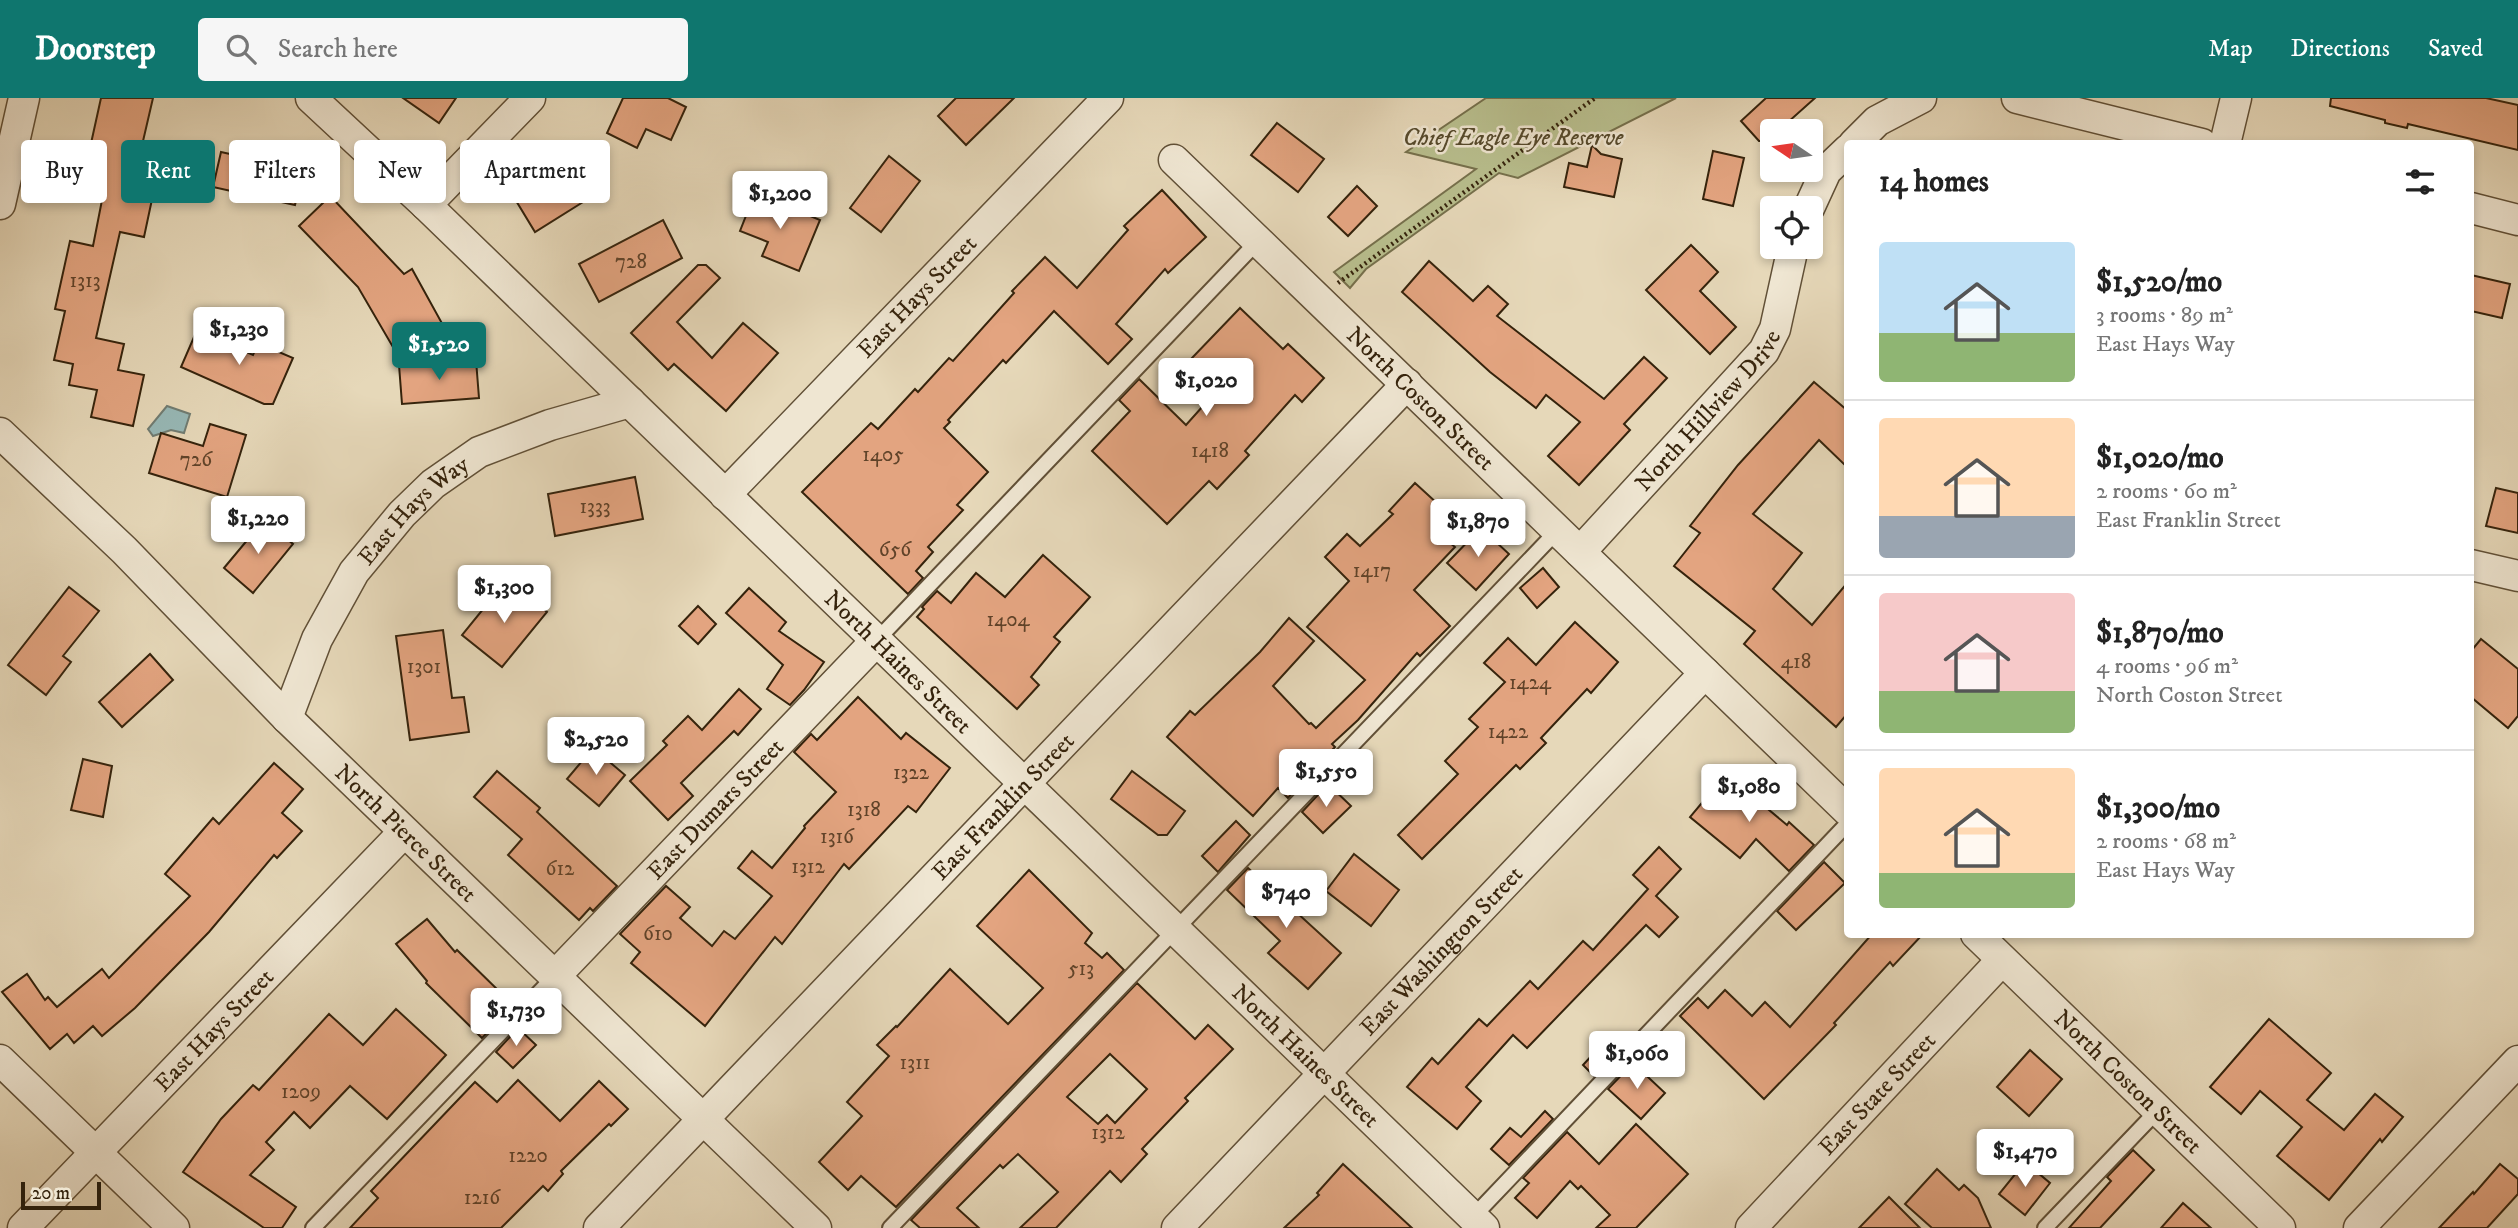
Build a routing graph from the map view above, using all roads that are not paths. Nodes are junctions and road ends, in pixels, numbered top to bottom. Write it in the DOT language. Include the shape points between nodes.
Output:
graph roads {
  1 [pos="24,98"];
  2 [pos="311,98"];
  3 [pos="530,98"];
  4 [pos="1108,98"];
  5 [pos="1921,98"];
  6 [pos="2017,98"];
  7 [pos="2236,98"];
  8 [pos="1858,140"];
  9 [pos="2186,140"];
  10 [pos="2226,140"];
  11 [pos="1844,154"];
  12 [pos="1174,160"];
  13 [pos="1815,196"];
  14 [pos="0,204"];
  15 [pos="426,205"];
  16 [pos="2474,209"];
  17 [pos="2518,220"];
  18 [pos="1258,241"];
  19 [pos="1790,259"];
  20 [pos="1407,384"];
  21 [pos="630,402"];
  22 [pos="0,433"];
  23 [pos="725,495"];
  24 [pos="1558,530"];
  25 [pos="1580,552"];
  26 [pos="2474,566"];
  27 [pos="2518,576"];
  28 [pos="876,641"];
  29 [pos="1705,673"];
  30 [pos="287,718"];
  31 [pos="1024,784"];
  32 [pos="1844,803"];
  33 [pos="1844,805"];
  34 [pos="404,832"];
  35 [pos="1175,930"];
  36 [pos="1980,938"];
  37 [pos="2002,960"];
  38 [pos="554,977"];
  39 [pos="0,1060"];
  40 [pos="2518,1061"];
  41 [pos="1324,1074"];
  42 [pos="2158,1110"];
  43 [pos="703,1119"];
  44 [pos="95,1152"];
  45 [pos="1473,1225"];
  46 [pos="23,1228"];
  47 [pos="174,1228"];
  48 [pos="313,1228"];
  49 [pos="599,1228"];
  50 [pos="816,1228"];
  51 [pos="890,1228"];
  52 [pos="1177,1228"];
  53 [pos="1751,1228"];
  54 [pos="2045,1228"];
  55 [pos="2280,1228"];
  56 [pos="2359,1228"];
  1 -- 14 [label="street"];
  2 -- 15 [label="street, North Haines Street"];
  3 -- 15 [label="street"];
  4 -- 23 [label="street, East Hays Street"];
  5 -- 8 [label="street" via="1877,121"];
  6 -- 9 [label="street"];
  7 -- 10 [label="street"];
  11 -- 13 [label="street" via="1826,171"];
  12 -- 18 [label="street, North Coston Street"];
  15 -- 21 [label="street, North Haines Street"];
  16 -- 17 [label="street"];
  18 -- 20 [label="street, North Coston Street"];
  18 -- 28 [label="lane"];
  19 -- 25 [label="street, North Hillview Drive" via="1775,329 1764,351"];
  20 -- 24 [label="street, North Coston Street"];
  20 -- 31 [label="street, East Franklin Street"];
  21 -- 23 [label="street, North Haines Street"];
  21 -- 30 [label="street, East Hays Way" via="480,452 433,484 354,572 317,639"];
  22 -- 30 [label="street, North Pierce Street" via="124,550"];
  23 -- 28 [label="street, North Haines Street"];
  24 -- 25 [label="street, North Coston Street"];
  24 -- 35 [label="lane"];
  25 -- 29 [label="street, North Coston Street"];
  26 -- 27 [label="street"];
  28 -- 31 [label="street, North Haines Street"];
  28 -- 38 [label="street, East Dumars Street"];
  29 -- 32 [label="street, North Coston Street"];
  29 -- 41 [label="street, East Washington Street"];
  30 -- 34 [label="street, North Pierce Street"];
  31 -- 35 [label="street, North Haines Street"];
  31 -- 43 [label="street, East Franklin Street"];
  33 -- 45 [label="lane"];
  34 -- 38 [label="street, North Pierce Street"];
  34 -- 44 [label="street, East Hays Street"];
  35 -- 41 [label="street, North Haines Street"];
  35 -- 51 [label="lane"];
  36 -- 37 [label="street, North Coston Street"];
  37 -- 42 [label="street, North Coston Street"];
  37 -- 53 [label="street, East State Street"];
  38 -- 43 [label="street, North Pierce Street"];
  38 -- 48 [label="lane"];
  39 -- 44 [label="street"];
  40 -- 56 [label="street"];
  41 -- 45 [label="street, North Haines Street"];
  41 -- 52 [label="street, East Washington Street"];
  42 -- 54 [label="lane"];
  42 -- 55 [label="street, North Coston Street"];
  43 -- 49 [label="street, East Franklin Street"];
  43 -- 50 [label="street, North Pierce Street"];
  44 -- 46 [label="street, East Hays Street"];
  44 -- 47 [label="street"];
}
